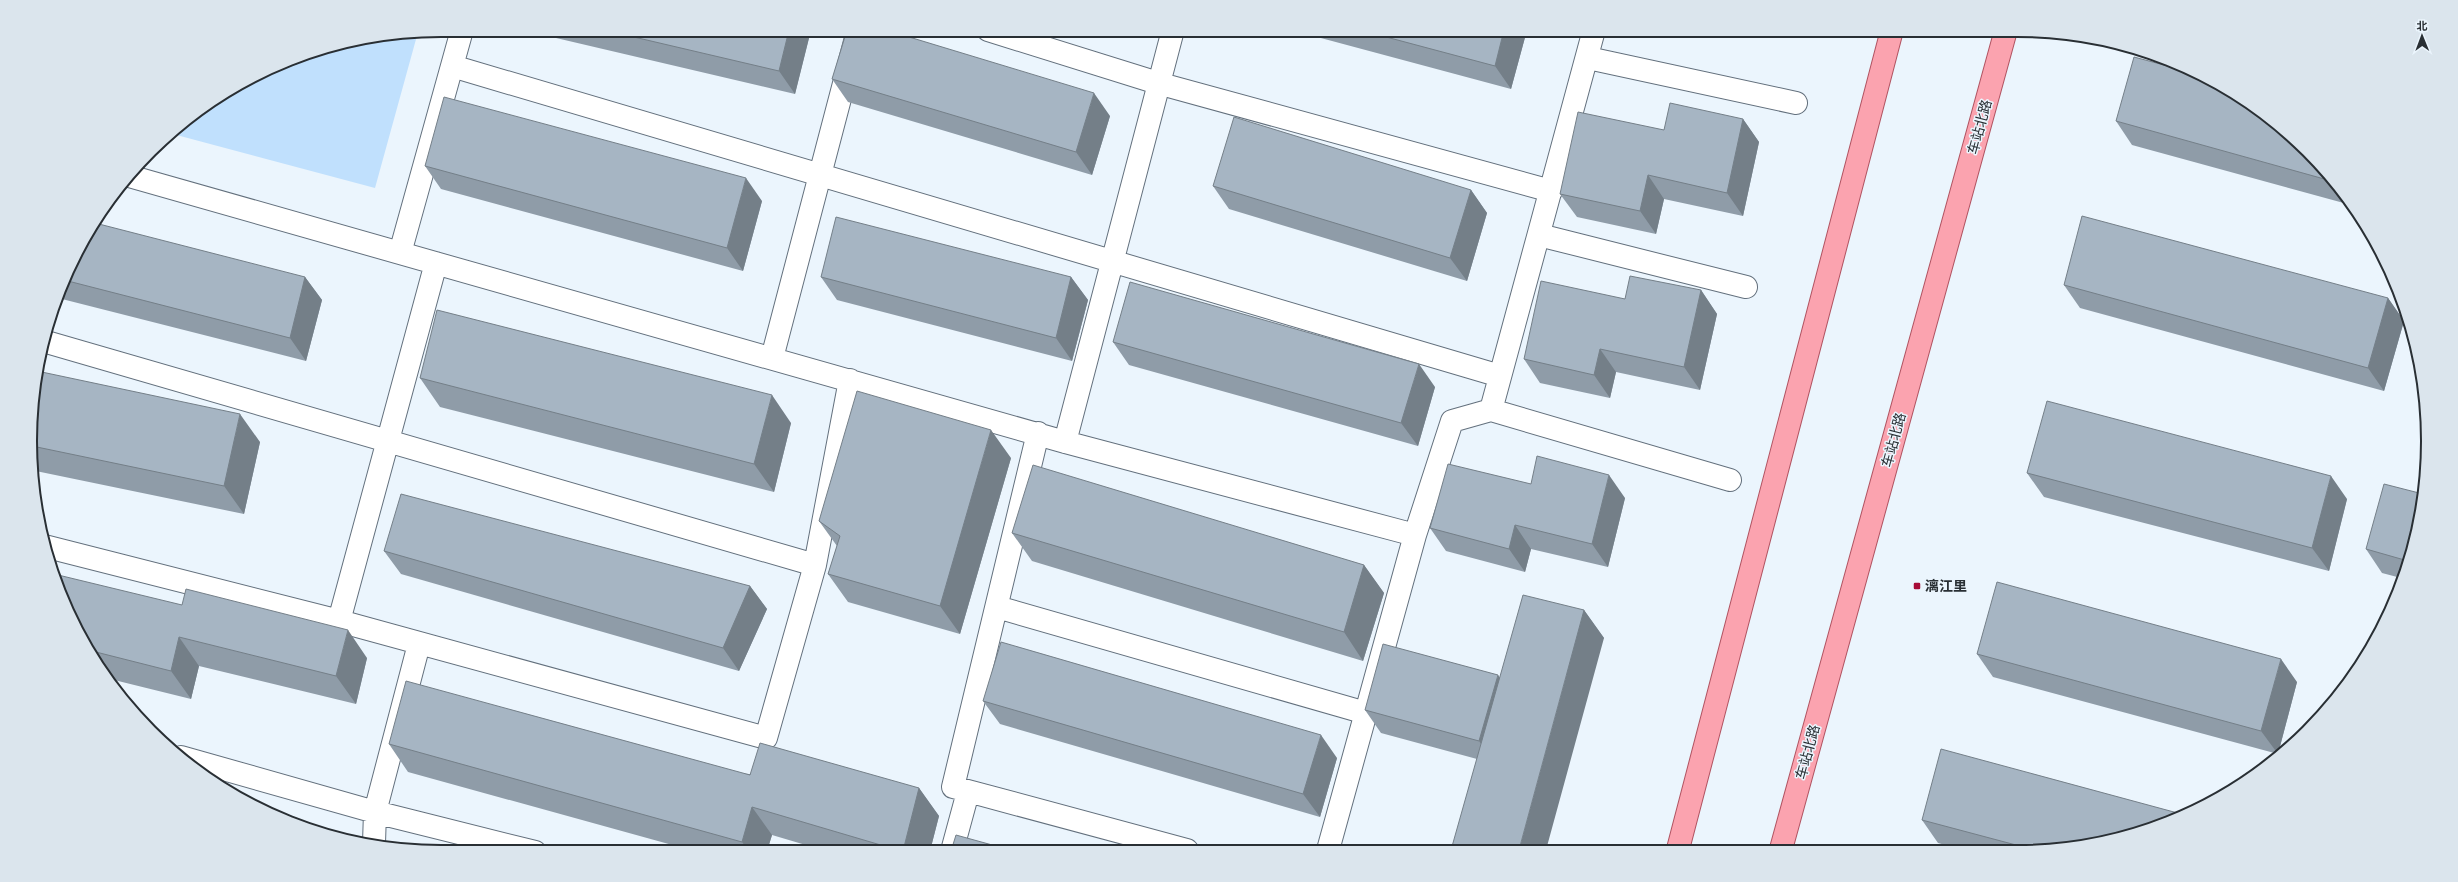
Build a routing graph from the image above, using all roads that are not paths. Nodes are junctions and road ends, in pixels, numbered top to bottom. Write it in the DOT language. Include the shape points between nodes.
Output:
graph roads {
  1 [pos="460,37"];
  2 [pos="856,37"];
  3 [pos="1010,37"];
  4 [pos="1171,37"];
  5 [pos="1592,37"];
  6 [pos="1886,37"];
  7 [pos="2004,37"];
  8 [pos="1588,58"];
  9 [pos="452,66"];
  10 [pos="1161,84"];
  11 [pos="1796,102"];
  12 [pos="820,175"];
  13 [pos="135,178"];
  14 [pos="1551,192"];
  15 [pos="1539,235"];
  16 [pos="400,252"];
  17 [pos="1113,260"];
  18 [pos="436,263"];
  19 [pos="1746,287"];
  20 [pos="49,343"];
  21 [pos="772,358"];
  22 [pos="1500,376"];
  23 [pos="850,380"];
  24 [pos="1491,410"];
  25 [pos="1038,433"];
  26 [pos="388,441"];
  27 [pos="1065,442"];
  28 [pos="1730,480"];
  29 [pos="1415,535"];
  30 [pos="52,548"];
  31 [pos="815,565"];
  32 [pos="997,606"];
  33 [pos="339,622"];
  34 [pos="419,644"];
  35 [pos="1366,712"];
  36 [pos="193,760"];
  37 [pos="968,792"];
  38 [pos="376,812"];
  39 [pos="374,839"];
  40 [pos="507,845"];
  41 [pos="954,845"];
  42 [pos="1168,845"];
  43 [pos="1329,845"];
  44 [pos="1679,845"];
  45 [pos="1782,845"];
  1 -- 9 [label="street"];
  2 -- 12 [label="street"];
  3 -- 10 [label="street"];
  4 -- 10 [label="street"];
  5 -- 8 [label="street"];
  6 -- 44 [label="main road"];
  7 -- 45 [label="main road, 车站北路"];
  8 -- 11 [label="street"];
  8 -- 14 [label="street"];
  9 -- 12 [label="street"];
  9 -- 16 [label="street"];
  10 -- 14 [label="street"];
  10 -- 17 [label="street"];
  12 -- 17 [label="street"];
  12 -- 21 [label="street"];
  13 -- 16 [label="street"];
  14 -- 15 [label="street"];
  15 -- 19 [label="street"];
  15 -- 22 [label="street"];
  16 -- 18 [label="street"];
  17 -- 22 [label="street"];
  17 -- 27 [label="street"];
  18 -- 21 [label="street"];
  18 -- 26 [label="street"];
  20 -- 26 [label="street"];
  21 -- 23 [label="street"];
  22 -- 24 [label="street"];
  23 -- 25 [label="street"];
  23 -- 31 [label="street"];
  24 -- 28 [label="street"];
  24 -- 29 [label="street" via="1452,421"];
  25 -- 27 [label="street"];
  25 -- 32 [label="street"];
  26 -- 31 [label="street"];
  26 -- 33 [label="street"];
  27 -- 29 [label="street"];
  29 -- 35 [label="street"];
  30 -- 33 [label="street"];
  31 -- 34 [label="street" via="766,738"];
  32 -- 35 [label="street"];
  32 -- 37 [label="street" via="953,787"];
  33 -- 34 [label="street"];
  34 -- 38 [label="street"];
  35 -- 43 [label="street"];
  36 -- 38 [label="street"];
  37 -- 41 [label="street"];
  37 -- 42 [label="street"];
  38 -- 39 [label="street"];
  38 -- 40 [label="street"];
}
